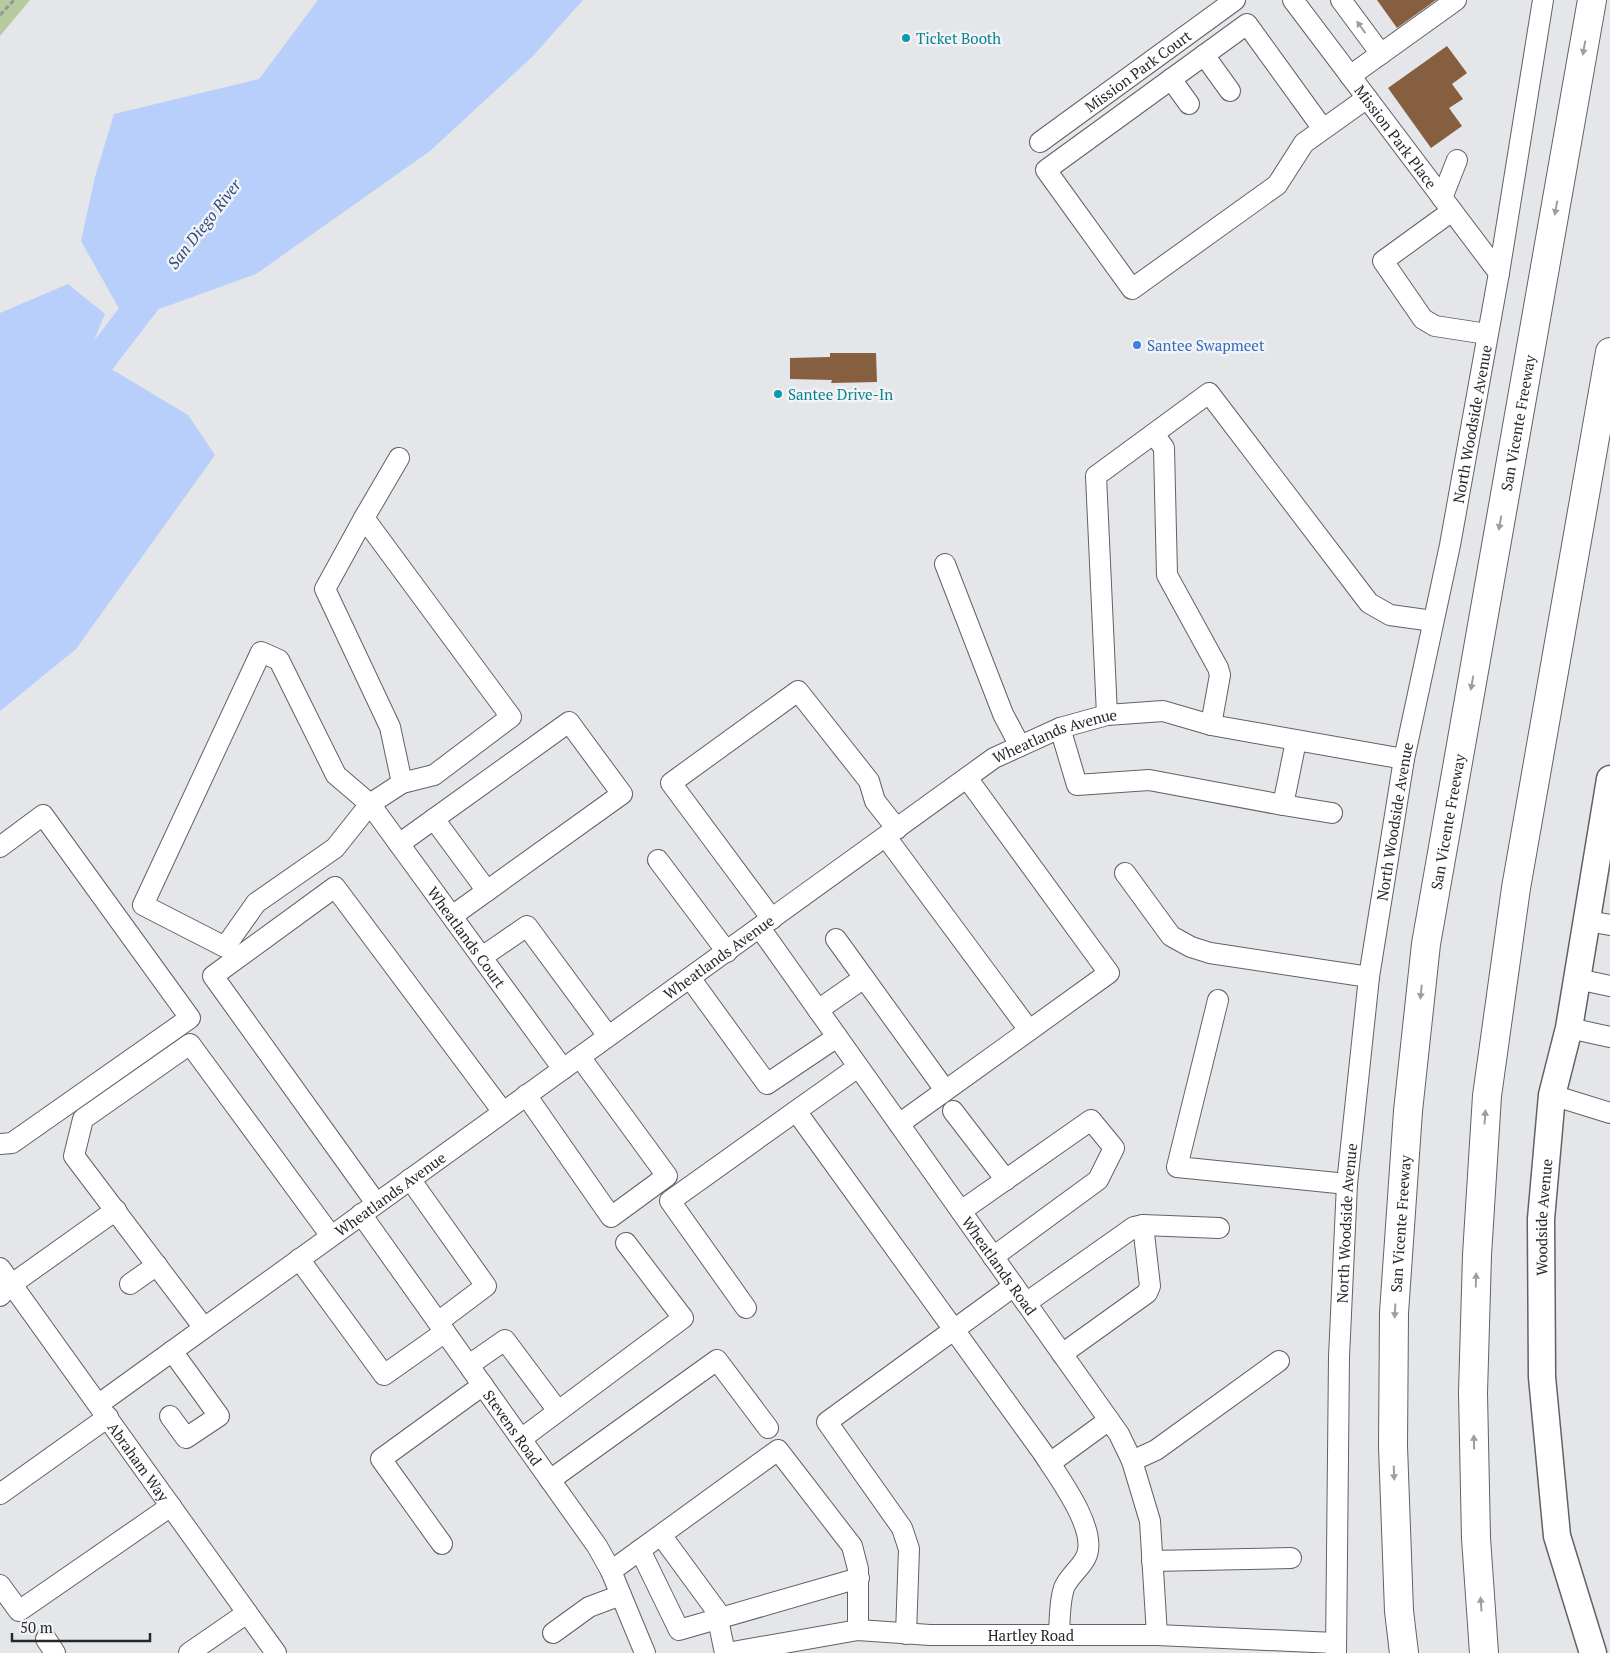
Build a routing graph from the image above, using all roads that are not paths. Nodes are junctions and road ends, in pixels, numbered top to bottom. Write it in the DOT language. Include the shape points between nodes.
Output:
graph roads {
  1 [pos="1235,0"];
  2 [pos="1293,0"];
  3 [pos="1341,0"];
  4 [pos="1456,0"];
  5 [pos="1543,0"];
  6 [pos="1592,0"];
  7 [pos="1381,54"];
  8 [pos="1204,55"];
  9 [pos="1350,76"];
  10 [pos="1171,79"];
  11 [pos="1230,91"];
  12 [pos="1366,98"];
  13 [pos="1189,104"];
  14 [pos="1323,129"];
  15 [pos="1040,142"];
  16 [pos="1457,160"];
  17 [pos="1447,205"];
  18 [pos="1499,273"];
  19 [pos="1488,334"];
  20 [pos="1610,352"];
  21 [pos="1154,434"];
  22 [pos="399,458"];
  23 [pos="364,518"];
  24 [pos="945,564"];
  25 [pos="1433,621"];
  26 [pos="1107,716"];
  27 [pos="1211,725"];
  28 [pos="1060,728"];
  29 [pos="1296,742"];
  30 [pos="1020,746"];
  31 [pos="1404,759"];
  32 [pos="967,778"];
  33 [pos="1610,779"];
  34 [pos="402,783"];
  35 [pos="370,804"];
  36 [pos="1283,805"];
  37 [pos="1332,813"];
  38 [pos="434,819"];
  39 [pos="891,833"];
  40 [pos="400,844"];
  41 [pos="0,847"];
  42 [pos="658,860"];
  43 [pos="1125,873"];
  44 [pos="487,891"];
  45 [pos="452,916"];
  46 [pos="1599,923"];
  47 [pos="766,924"];
  48 [pos="836,939"];
  49 [pos="727,952"];
  50 [pos="482,957"];
  51 [pos="1369,977"];
  52 [pos="690,978"];
  53 [pos="864,978"];
  54 [pos="1577,979"];
  55 [pos="1610,986"];
  56 [pos="1218,1000"];
  57 [pos="818,1010"];
  58 [pos="1569,1028"];
  59 [pos="1029,1030"];
  60 [pos="608,1036"];
  61 [pos="836,1036"];
  62 [pos="1610,1037"];
  63 [pos="580,1057"];
  64 [pos="858,1067"];
  65 [pos="563,1069"];
  66 [pos="945,1090"];
  67 [pos="526,1095"];
  68 [pos="1552,1095"];
  69 [pos="1609,1109"];
  70 [pos="796,1111"];
  71 [pos="954,1111"];
  72 [pos="503,1112"];
  73 [pos="899,1124"];
  74 [pos="0,1144"];
  75 [pos="410,1179"];
  76 [pos="1006,1180"];
  77 [pos="1347,1184"];
  78 [pos="369,1208"];
  79 [pos="116,1210"];
  80 [pos="961,1212"];
  81 [pos="1143,1225"];
  82 [pos="1219,1228"];
  83 [pos="330,1236"];
  84 [pos="626,1243"];
  85 [pos="993,1257"];
  86 [pos="299,1259"];
  87 [pos="157,1265"];
  88 [pos="4,1283"];
  89 [pos="130,1284"];
  90 [pos="1014,1286"];
  91 [pos="1026,1303"];
  92 [pos="746,1308"];
  93 [pos="442,1327"];
  94 [pos="204,1328"];
  95 [pos="954,1330"];
  96 [pos="172,1351"];
  97 [pos="1062,1354"];
  98 [pos="1279,1361"];
  99 [pos="469,1365"];
  100 [pos="483,1385"];
  101 [pos="103,1411"];
  102 [pos="558,1411"];
  103 [pos="170,1416"];
  104 [pos="1109,1420"];
  105 [pos="768,1428"];
  106 [pos="521,1439"];
  107 [pos="1132,1461"];
  108 [pos="1050,1464"];
  109 [pos="550,1480"];
  110 [pos="0,1494"];
  111 [pos="171,1506"];
  112 [pos="661,1535"];
  113 [pos="442,1544"];
  114 [pos="640,1550"];
  115 [pos="1291,1558"];
  116 [pos="1152,1561"];
  117 [pos="611,1571"];
  118 [pos="858,1578"];
  119 [pos="0,1585"];
  120 [pos="621,1594"];
  121 [pos="1399,1610"];
  122 [pos="247,1612"];
  123 [pos="718,1620"];
  124 [pos="858,1630"];
  125 [pos="553,1633"];
  126 [pos="906,1634"];
  127 [pos="1059,1634"];
  128 [pos="1150,1641"];
  129 [pos="930,1644"];
  130 [pos="1336,1648"];
  131 [pos="189,1653"];
  132 [pos="276,1653"];
  133 [pos="645,1653"];
  134 [pos="726,1653"];
  135 [pos="1397,1653"];
  136 [pos="1404,1653"];
  137 [pos="1484,1653"];
  138 [pos="1593,1653"];
  1 -- 15 [label="street, Mission Park Court"];
  2 -- 9 [label="street, Mission Park Place"];
  7 -- 3 [label="street, one-way"];
  4 -- 7 [label="street"];
  5 -- 18 [label="street, North Woodside Avenue"];
  6 -- 121 [label="highway, San Vicente Freeway, one-way" via="1426,944 1408,1111 1394,1313 1393,1446"];
  7 -- 9 [label="street"];
  8 -- 10 [label="street"];
  8 -- 11 [label="street"];
  8 -- 14 [label="street" via="1247,24"];
  9 -- 12 [label="street, Mission Park Place"];
  10 -- 13 [label="street"];
  10 -- 14 [label="street" via="1046,170 1132,290 1277,185 1304,143"];
  12 -- 14 [label="street"];
  12 -- 17 [label="street, Mission Park Place"];
  16 -- 17 [label="street"];
  17 -- 18 [label="street, Mission Park Place"];
  17 -- 19 [label="street" via="1383,261 1423,319 1435,326"];
  18 -- 19 [label="street, North Woodside Avenue"];
  19 -- 25 [label="street, North Woodside Avenue"];
  137 -- 20 [label="highway, one-way" via="1476,1538 1472,1393 1487,1096 1516,888"];
  21 -- 25 [label="street" via="1209,393 1369,603 1390,615"];
  21 -- 26 [label="street" via="1096,476"];
  21 -- 27 [label="street" via="1164,448 1167,574 1220,675"];
  22 -- 23 [label="street"];
  23 -- 34 [label="street" via="325,589 390,727"];
  23 -- 34 [label="street" via="511,717 434,775"];
  24 -- 30 [label="street" via="1004,714"];
  25 -- 31 [label="street, North Woodside Avenue"];
  26 -- 27 [label="street, Wheatlands Avenue" via="1163,712"];
  26 -- 28 [label="street, Wheatlands Avenue"];
  27 -- 29 [label="street, Wheatlands Avenue"];
  28 -- 30 [label="street, Wheatlands Avenue"];
  28 -- 36 [label="street" via="1077,785 1150,780"];
  29 -- 31 [label="street, Wheatlands Avenue"];
  29 -- 36 [label="street"];
  30 -- 32 [label="street, Wheatlands Avenue" via="994,758"];
  31 -- 51 [label="street, North Woodside Avenue"];
  32 -- 39 [label="street, Wheatlands Avenue"];
  32 -- 59 [label="street" via="1109,973"];
  33 -- 46 [label="main road, Woodside Avenue"];
  34 -- 35 [label="street"];
  35 -- 35 [label="street" via="336,775 279,660 261,652 143,905 225,947 256,903 335,848"];
  35 -- 40 [label="street, Wheatlands Court"];
  36 -- 37 [label="street"];
  38 -- 40 [label="street"];
  38 -- 44 [label="street"];
  38 -- 44 [label="street" via="569,722 622,794"];
  39 -- 47 [label="street, Wheatlands Avenue"];
  39 -- 47 [label="street, Wheatlands Road" via="869,781 798,691 790,696 671,783"];
  39 -- 59 [label="street"];
  40 -- 45 [label="street, Wheatlands Court"];
  41 -- 74 [label="street" via="43,815 190,1018 12,1144"];
  42 -- 49 [label="street"];
  43 -- 51 [label="street" via="1171,936 1191,947 1210,953"];
  44 -- 45 [label="street"];
  45 -- 50 [label="street, Wheatlands Court"];
  46 -- 54 [label="main road, Woodside Avenue"];
  47 -- 49 [label="street, Wheatlands Avenue"];
  47 -- 57 [label="street, Wheatlands Road"];
  48 -- 53 [label="street"];
  49 -- 52 [label="street, Wheatlands Avenue"];
  50 -- 60 [label="street" via="527,926"];
  50 -- 65 [label="street, Wheatlands Court"];
  51 -- 77 [label="street, North Woodside Avenue"];
  52 -- 60 [label="street, Wheatlands Avenue"];
  52 -- 61 [label="street" via="767,1084"];
  53 -- 57 [label="street"];
  53 -- 66 [label="street"];
  54 -- 55 [label="street"];
  54 -- 58 [label="main road, Woodside Avenue"];
  56 -- 77 [label="street" via="1177,1167"];
  57 -- 61 [label="street, Wheatlands Road"];
  58 -- 62 [label="street"];
  58 -- 68 [label="main road, Woodside Avenue"];
  59 -- 66 [label="street"];
  60 -- 63 [label="street, Wheatlands Avenue"];
  61 -- 64 [label="street, Wheatlands Road"];
  63 -- 65 [label="street, Wheatlands Avenue"];
  63 -- 67 [label="street" via="667,1176 611,1217"];
  64 -- 70 [label="street"];
  64 -- 73 [label="street, Wheatlands Road"];
  65 -- 67 [label="street, Wheatlands Avenue"];
  66 -- 73 [label="street"];
  67 -- 72 [label="street, Wheatlands Avenue"];
  68 -- 69 [label="street"];
  68 -- 138 [label="main road, Woodside Avenue" via="1541,1219 1542,1377 1557,1536"];
  70 -- 92 [label="street" via="670,1201"];
  70 -- 95 [label="street"];
  71 -- 76 [label="street"];
  72 -- 75 [label="street, Wheatlands Avenue"];
  72 -- 78 [label="street, Stevens Road" via="336,887 328,892 213,976"];
  73 -- 80 [label="street, Wheatlands Road"];
  75 -- 78 [label="street, Wheatlands Avenue"];
  75 -- 93 [label="street" via="486,1286"];
  76 -- 80 [label="street"];
  76 -- 85 [label="street" via="1091,1120 1114,1148 1098,1180"];
  77 -- 130 [label="street, North Woodside Avenue" via="1339,1357"];
  78 -- 83 [label="street, Wheatlands Avenue"];
  78 -- 93 [label="street, Stevens Road"];
  79 -- 83 [label="street" via="74,1156 84,1119 190,1044"];
  79 -- 87 [label="street"];
  79 -- 88 [label="street"];
  80 -- 85 [label="street, Wheatlands Road"];
  81 -- 82 [label="street"];
  81 -- 91 [label="street" via="1134,1227"];
  81 -- 97 [label="street" via="1150,1286 1147,1292"];
  83 -- 86 [label="street, Wheatlands Avenue"];
  84 -- 102 [label="street" via="683,1318"];
  85 -- 90 [label="street, Wheatlands Road"];
  86 -- 93 [label="street" via="384,1375"];
  86 -- 94 [label="street, Wheatlands Avenue"];
  87 -- 89 [label="street"];
  87 -- 94 [label="street"];
  88 -- 101 [label="street, Abraham Way"];
  90 -- 91 [label="street, Wheatlands Road"];
  90 -- 95 [label="street"];
  91 -- 97 [label="street, Wheatlands Road"];
  93 -- 99 [label="street, Stevens Road"];
  94 -- 96 [label="street, Wheatlands Avenue"];
  95 -- 108 [label="street"];
  95 -- 126 [label="street" via="827,1422 902,1528 909,1549"];
  96 -- 101 [label="street, Wheatlands Avenue"];
  96 -- 103 [label="street" via="219,1416 186,1438"];
  97 -- 104 [label="street, Wheatlands Road"];
  98 -- 107 [label="street" via="1156,1450"];
  99 -- 100 [label="street, Stevens Road"];
  99 -- 102 [label="street" via="505,1340"];
  100 -- 106 [label="street, Stevens Road"];
  100 -- 113 [label="street" via="381,1458"];
  101 -- 110 [label="street, Wheatlands Avenue"];
  101 -- 111 [label="street, Abraham Way"];
  102 -- 106 [label="street"];
  104 -- 107 [label="street, Wheatlands Road"];
  104 -- 108 [label="street"];
  105 -- 109 [label="street" via="717,1360"];
  106 -- 109 [label="street, Stevens Road"];
  107 -- 116 [label="street, Wheatlands Road" via="1150,1521"];
  108 -- 127 [label="street" via="1080,1512 1087,1536 1088,1555 1064,1587"];
  109 -- 117 [label="street, Stevens Road"];
  111 -- 119 [label="street" via="18,1611"];
  111 -- 122 [label="street, Abraham Way"];
  112 -- 114 [label="street"];
  112 -- 118 [label="street" via="778,1450 852,1546"];
  112 -- 123 [label="street" via="716,1610"];
  114 -- 117 [label="street"];
  114 -- 123 [label="street" via="679,1630"];
  115 -- 116 [label="street"];
  116 -- 128 [label="street, Wheatlands Road"];
  117 -- 120 [label="street, Stevens Road"];
  118 -- 123 [label="street"];
  118 -- 124 [label="street"];
  120 -- 125 [label="street" via="589,1607"];
  120 -- 133 [label="street, Stevens Road"];
  121 -- 135 [label="highway"];
  121 -- 136 [label="highway, San Vicente Freeway"];
  122 -- 131 [label="street"];
  122 -- 132 [label="street, Abraham Way"];
  123 -- 134 [label="street"];
  124 -- 126 [label="street, Hartley Road"];
  124 -- 134 [label="street, Hartley Road"];
  126 -- 129 [label="street, Hartley Road"];
  127 -- 128 [label="street, Hartley Road"];
  127 -- 129 [label="street, Hartley Road"];
  128 -- 130 [label="street, Hartley Road"];
}
